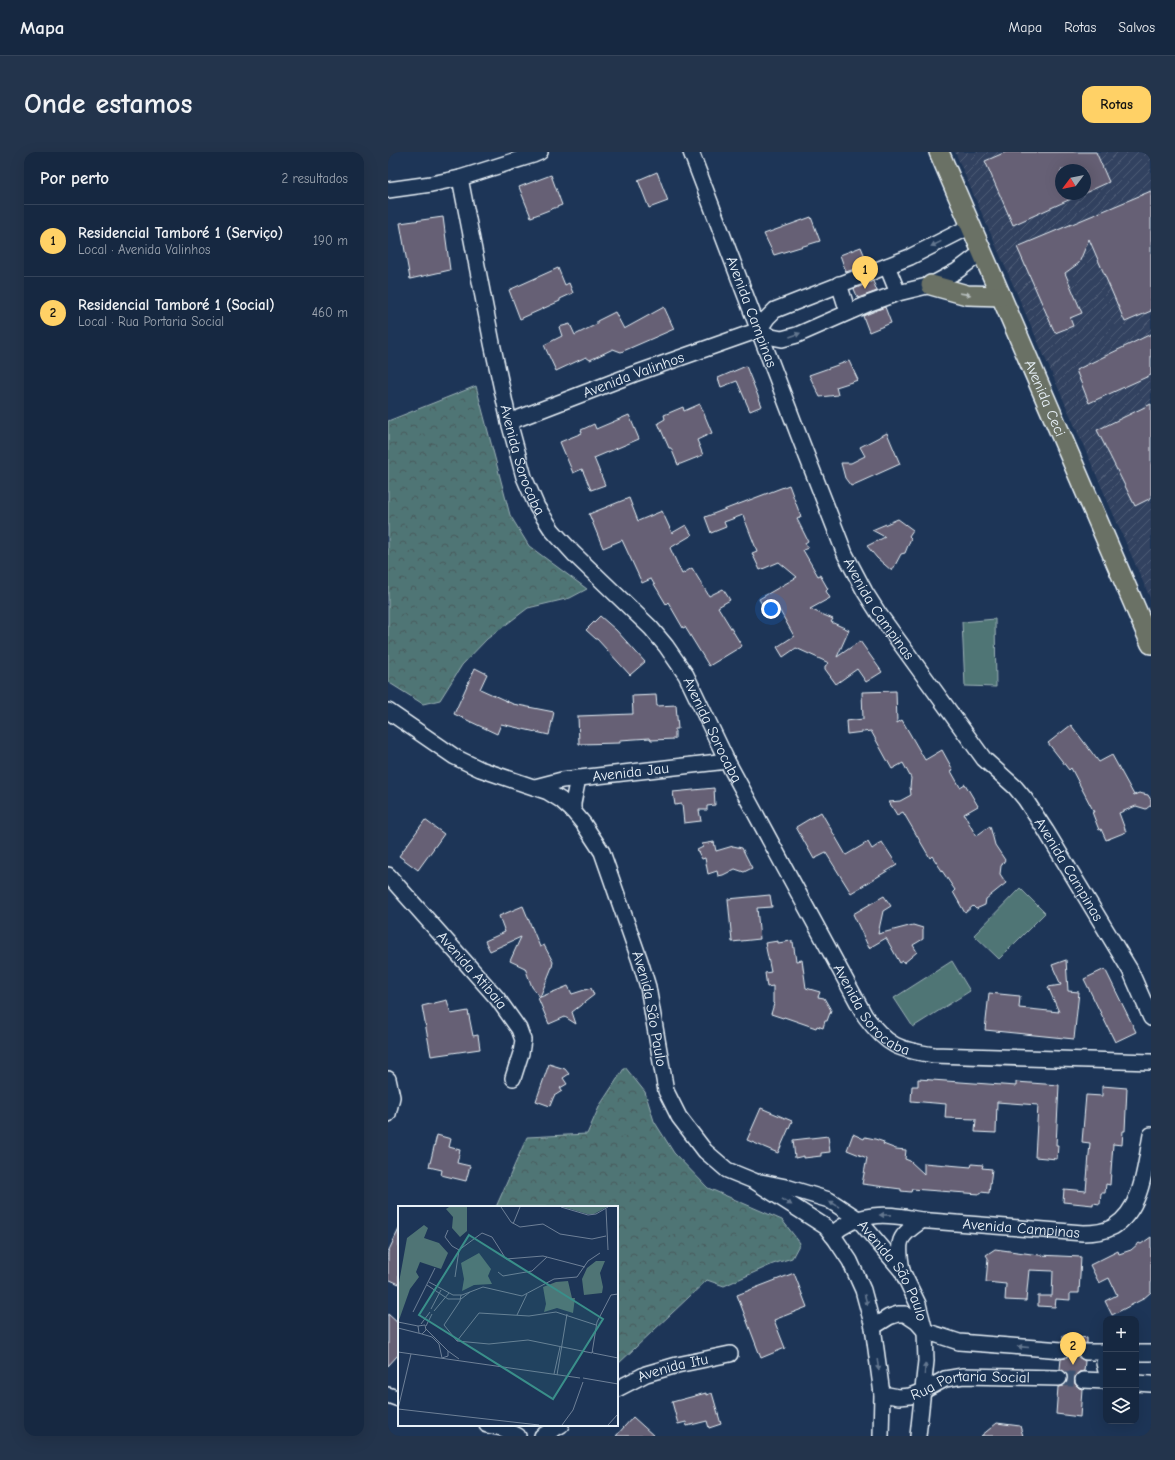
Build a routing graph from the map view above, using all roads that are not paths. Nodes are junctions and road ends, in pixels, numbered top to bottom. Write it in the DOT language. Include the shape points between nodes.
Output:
graph roads {
  1 [pos="540,152"];
  2 [pos="691,152"];
  3 [pos="939,152"];
  4 [pos="460,178"];
  5 [pos="388,190"];
  6 [pos="971,226"];
  7 [pos="982,252"];
  8 [pos="887,266"];
  9 [pos="839,284"];
  10 [pos="931,285"];
  11 [pos="898,293"];
  12 [pos="1001,296"];
  13 [pos="848,312"];
  14 [pos="759,330"];
  15 [pos="509,422"];
  16 [pos="1151,644"];
  17 [pos="388,711"];
  18 [pos="727,761"];
  19 [pos="578,778"];
  20 [pos="535,787"];
  21 [pos="573,812"];
  22 [pos="388,875"];
  23 [pos="1151,1018"];
  24 [pos="1151,1062"];
  25 [pos="513,1078"];
  26 [pos="388,1079"];
  27 [pos="388,1114"];
  28 [pos="1151,1135"];
  29 [pos="754,1181"];
  30 [pos="858,1219"];
  31 [pos="923,1220"];
  32 [pos="832,1235"];
  33 [pos="902,1271"];
  34 [pos="873,1327"];
  35 [pos="925,1331"];
  36 [pos="1062,1350"];
  37 [pos="1086,1352"];
  38 [pos="1103,1352"];
  39 [pos="1139,1353"];
  40 [pos="1151,1353"];
  41 [pos="730,1354"];
  42 [pos="1059,1378"];
  43 [pos="1083,1380"];
  44 [pos="1103,1381"];
  45 [pos="1139,1383"];
  46 [pos="1151,1384"];
  47 [pos="618,1388"];
  48 [pos="923,1391"];
  49 [pos="882,1394"];
  50 [pos="388,1395"];
  51 [pos="398,1399"];
  52 [pos="492,1426"];
  53 [pos="559,1426"];
  54 [pos="518,1436"];
  55 [pos="542,1436"];
  56 [pos="881,1436"];
  57 [pos="918,1436"];
  1 -- 4 [label="street"];
  2 -- 14 [label="street, Avenida Campinas"];
  3 -- 6 [label="main road, Avenida Ceci"];
  4 -- 5 [label="street"];
  4 -- 15 [label="street, Avenida Sorocaba"];
  6 -- 7 [label="main road, Avenida Ceci"];
  6 -- 8 [label="street, one-way"];
  7 -- 10 [label="street" via="957,271"];
  7 -- 12 [label="main road, Avenida Ceci"];
  8 -- 9 [label="street"];
  8 -- 11 [label="street"];
  9 -- 13 [label="street"];
  9 -- 14 [label="street" via="775,310 766,318"];
  10 -- 11 [label="street"];
  10 -- 12 [label="main road, one-way" via="967,295"];
  11 -- 13 [label="street"];
  12 -- 16 [label="main road, Avenida Ceci"];
  14 -- 13 [label="street, one-way" via="782,339"];
  14 -- 15 [label="street, Avenida Valinhos"];
  14 -- 23 [label="street, Avenida Campinas" via="845,554 865,592 984,759 1015,787 1024,799 1130,970"];
  15 -- 18 [label="street, Avenida Sorocaba" via="524,477 537,507 552,530 666,646 686,675"];
  17 -- 20 [label="street, Avenida São Paulo" via="455,757 480,769"];
  18 -- 19 [label="street, Avenida Jau"];
  18 -- 24 [label="street, Avenida Sorocaba" via="865,1016 877,1033 894,1046 934,1055"];
  19 -- 20 [label="street, Avenida Jau"];
  19 -- 21 [label="street"];
  20 -- 21 [label="street, Avenida São Paulo" via="561,800"];
  21 -- 29 [label="street, Avenida São Paulo" via="602,852 640,961 648,987 666,1091 679,1118 706,1152 727,1170"];
  22 -- 25 [label="street, Avenida Atibaia" via="497,998 519,1029 523,1040 522,1053"];
  26 -- 27 [label="street" via="392,1098"];
  28 -- 31 [label="street, Avenida Campinas" via="1138,1197 1124,1219 1113,1227 1083,1234"];
  30 -- 29 [label="street, Avenida São Paulo, one-way" via="829,1200 786,1187"];
  29 -- 32 [label="street, Avenida São Paulo, one-way" via="826,1227"];
  31 -- 30 [label="street, Avenida Campinas, one-way" via="889,1215"];
  30 -- 32 [label="street, Avenida Campinas" via="847,1223"];
  30 -- 33 [label="street, Avenida São Paulo"];
  31 -- 33 [label="street" via="902,1236 898,1246"];
  32 -- 34 [label="street, Avenida São Paulo, one-way" via="850,1261 863,1290"];
  33 -- 35 [label="street, Avenida São Paulo" via="918,1304"];
  34 -- 35 [label="street, Rua Portaria Social" via="889,1317 905,1314"];
  34 -- 49 [label="street, Avenida São Paulo, one-way"];
  36 -- 35 [label="street, Rua Portaria Social, one-way" via="959,1342"];
  48 -- 35 [label="street, Avenida São Paulo, one-way"];
  37 -- 38 [label="street"];
  39 -- 40 [label="street"];
  41 -- 47 [label="street, Avenida Itu" via="646,1374"];
  42 -- 48 [label="street, Rua Portaria Social" via="964,1376 945,1379"];
  43 -- 44 [label="street"];
  45 -- 46 [label="street"];
  48 -- 49 [label="street, Rua Portaria Social" via="899,1397"];
  48 -- 57 [label="street, Avenida São Paulo"];
  49 -- 56 [label="street, Avenida São Paulo"];
  50 -- 51 [label="street"];
  52 -- 54 [label="street"];
  53 -- 55 [label="street"];
}
